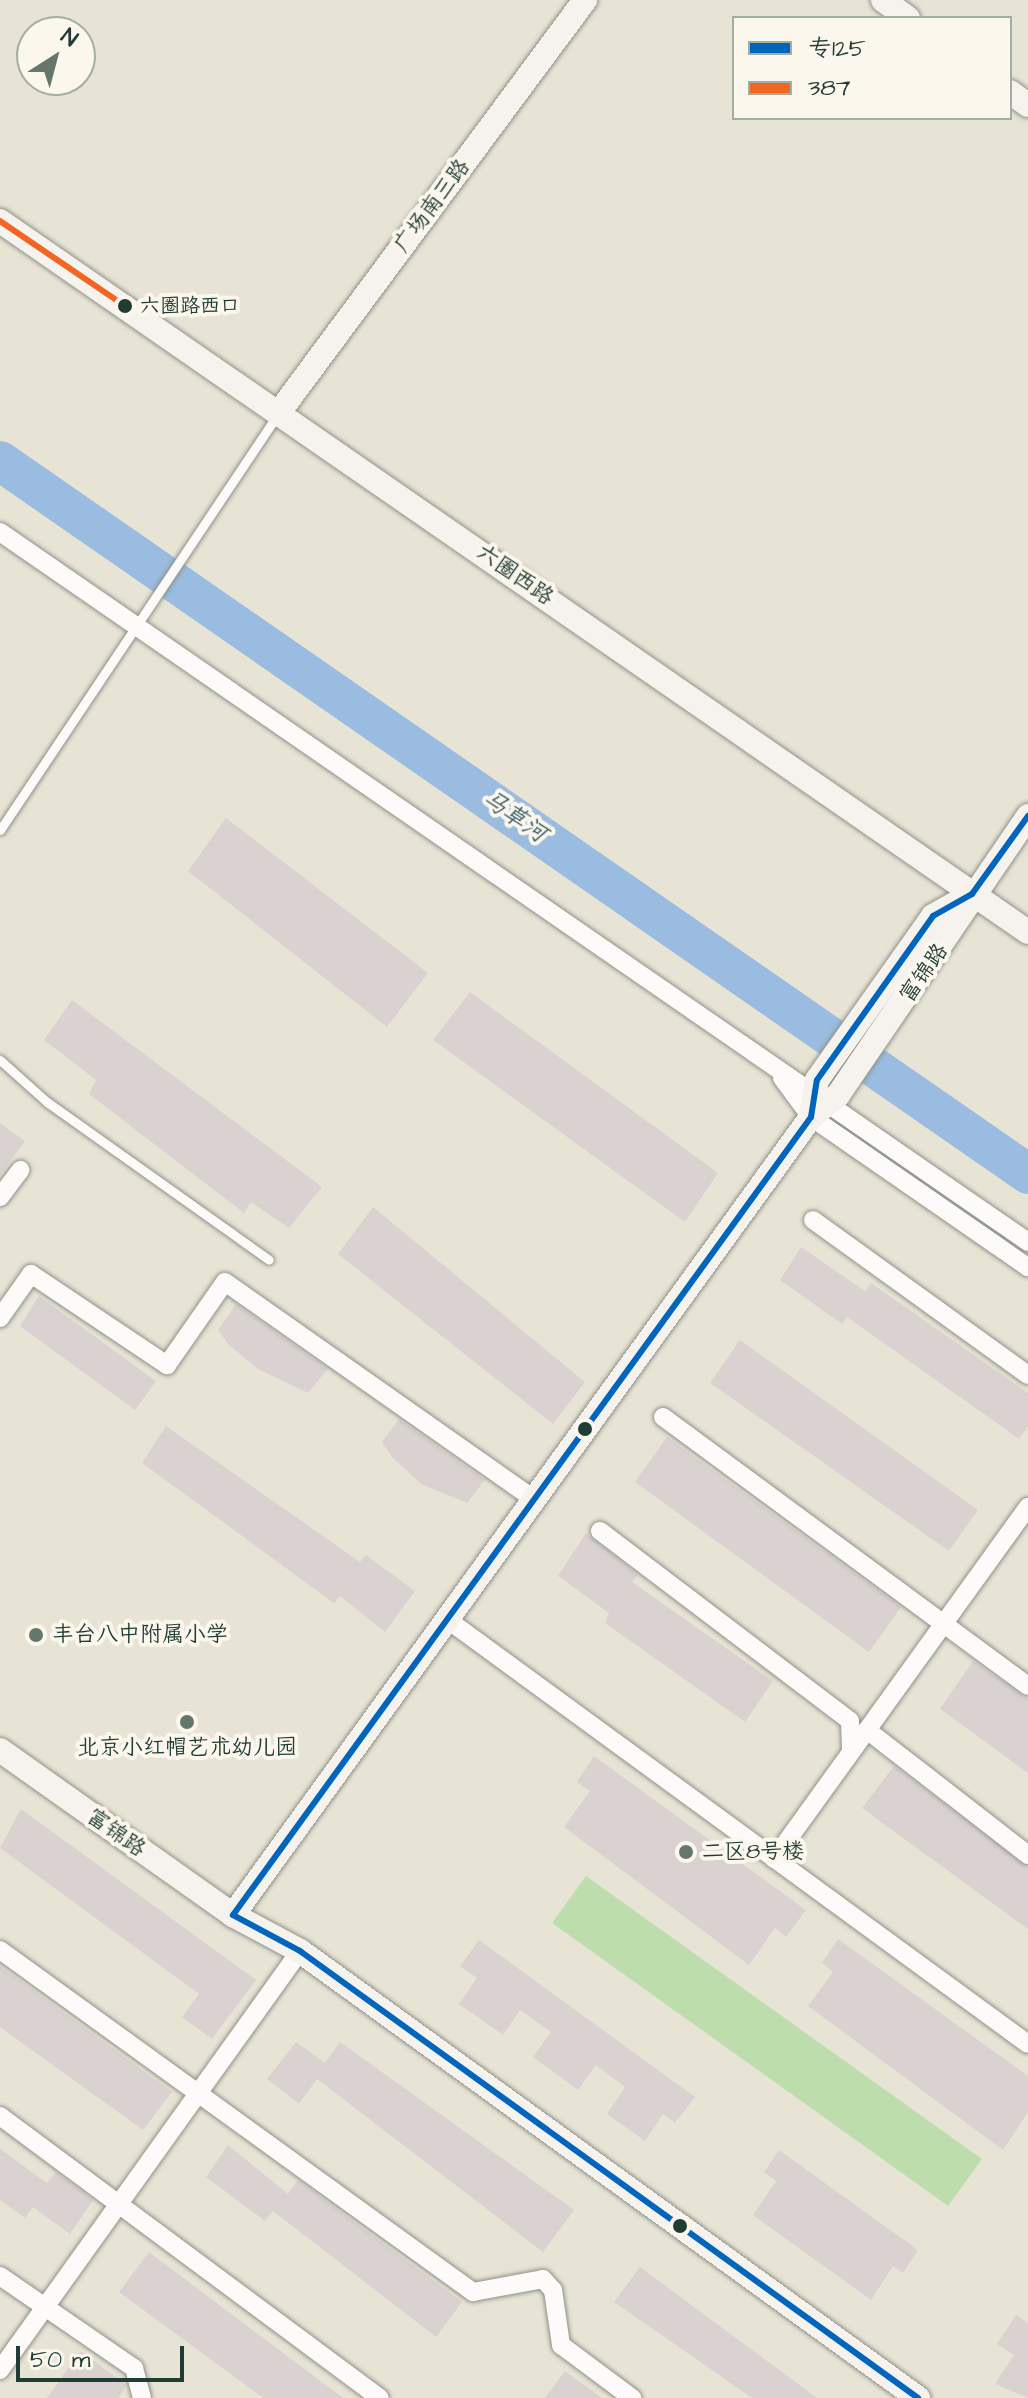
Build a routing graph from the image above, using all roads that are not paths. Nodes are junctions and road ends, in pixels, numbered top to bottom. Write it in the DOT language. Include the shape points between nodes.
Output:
graph roads {
  1 [pos="585,0"];
  2 [pos="883,0"];
  3 [pos="905,16"];
  4 [pos="0,221"];
  5 [pos="280,411"];
  6 [pos="0,532"];
  7 [pos="139,617"];
  8 [pos="1028,816"];
  9 [pos="0,830"];
  10 [pos="972,894"];
  11 [pos="1028,932"];
  12 [pos="0,1060"];
  13 [pos="822,1098"];
  14 [pos="20,1170"];
  15 [pos="0,1197"];
  16 [pos="813,1220"];
  17 [pos="1028,1242"];
  18 [pos="269,1260"];
  19 [pos="1028,1267"];
  20 [pos="0,1318"];
  21 [pos="1028,1375"];
  22 [pos="663,1417"];
  23 [pos="535,1500"];
  24 [pos="1028,1507"];
  25 [pos="1021,1529"];
  26 [pos="600,1531"];
  27 [pos="448,1620"];
  28 [pos="942,1625"];
  29 [pos="1028,1686"];
  30 [pos="867,1730"];
  31 [pos="0,1750"];
  32 [pos="851,1752"];
  33 [pos="1028,1855"];
  34 [pos="774,1859"];
  35 [pos="233,1915"];
  36 [pos="0,1950"];
  37 [pos="300,1951"];
  38 [pos="1028,2044"];
  39 [pos="198,2090"];
  40 [pos="0,2116"];
  41 [pos="120,2200"];
  42 [pos="0,2276"];
  43 [pos="45,2307"];
  44 [pos="0,2370"];
  45 [pos="911,2396"];
  46 [pos="142,2398"];
  47 [pos="380,2398"];
  48 [pos="632,2398"];
  1 -- 5 [label="street, 广场南三路"];
  2 -- 3 [label="street"];
  4 -- 5 [label="street, 六圈西路"];
  5 -- 7 [label="lane"];
  5 -- 10 [label="street, 六圈西路"];
  6 -- 7 [label="street"];
  7 -- 9 [label="lane"];
  7 -- 13 [label="street"];
  8 -- 10 [label="street"];
  10 -- 11 [label="street, 六圈西路"];
  10 -- 13 [label="street, 富锦路" via="880,1035"];
  10 -- 13 [label="street, 富锦路" via="933,916 859,1021"];
  12 -- 18 [label="lane" via="47,1102"];
  13 -- 17 [label="street"];
  13 -- 19 [label="street"];
  13 -- 23 [label="street, 富锦路"];
  14 -- 15 [label="street"];
  16 -- 21 [label="street"];
  20 -- 23 [label="street" via="31,1274 167,1365 225,1282"];
  22 -- 28 [label="street"];
  23 -- 27 [label="street, 富锦路"];
  24 -- 25 [label="street"];
  25 -- 28 [label="street"];
  26 -- 32 [label="street" via="850,1721"];
  27 -- 34 [label="street"];
  27 -- 35 [label="street, 富锦路"];
  28 -- 29 [label="street"];
  28 -- 30 [label="street"];
  30 -- 32 [label="street"];
  30 -- 33 [label="street"];
  31 -- 35 [label="street, 富锦路"];
  32 -- 34 [label="street"];
  34 -- 38 [label="street"];
  35 -- 37 [label="street, 富锦路"];
  36 -- 39 [label="street"];
  37 -- 39 [label="street"];
  37 -- 45 [label="street, 富锦路"];
  39 -- 41 [label="street"];
  39 -- 48 [label="street" via="473,2292 543,2279 553,2290 561,2345"];
  40 -- 41 [label="street"];
  41 -- 43 [label="street"];
  41 -- 47 [label="street"];
  42 -- 43 [label="street"];
  43 -- 44 [label="street"];
  43 -- 46 [label="street" via="134,2368"];
}
